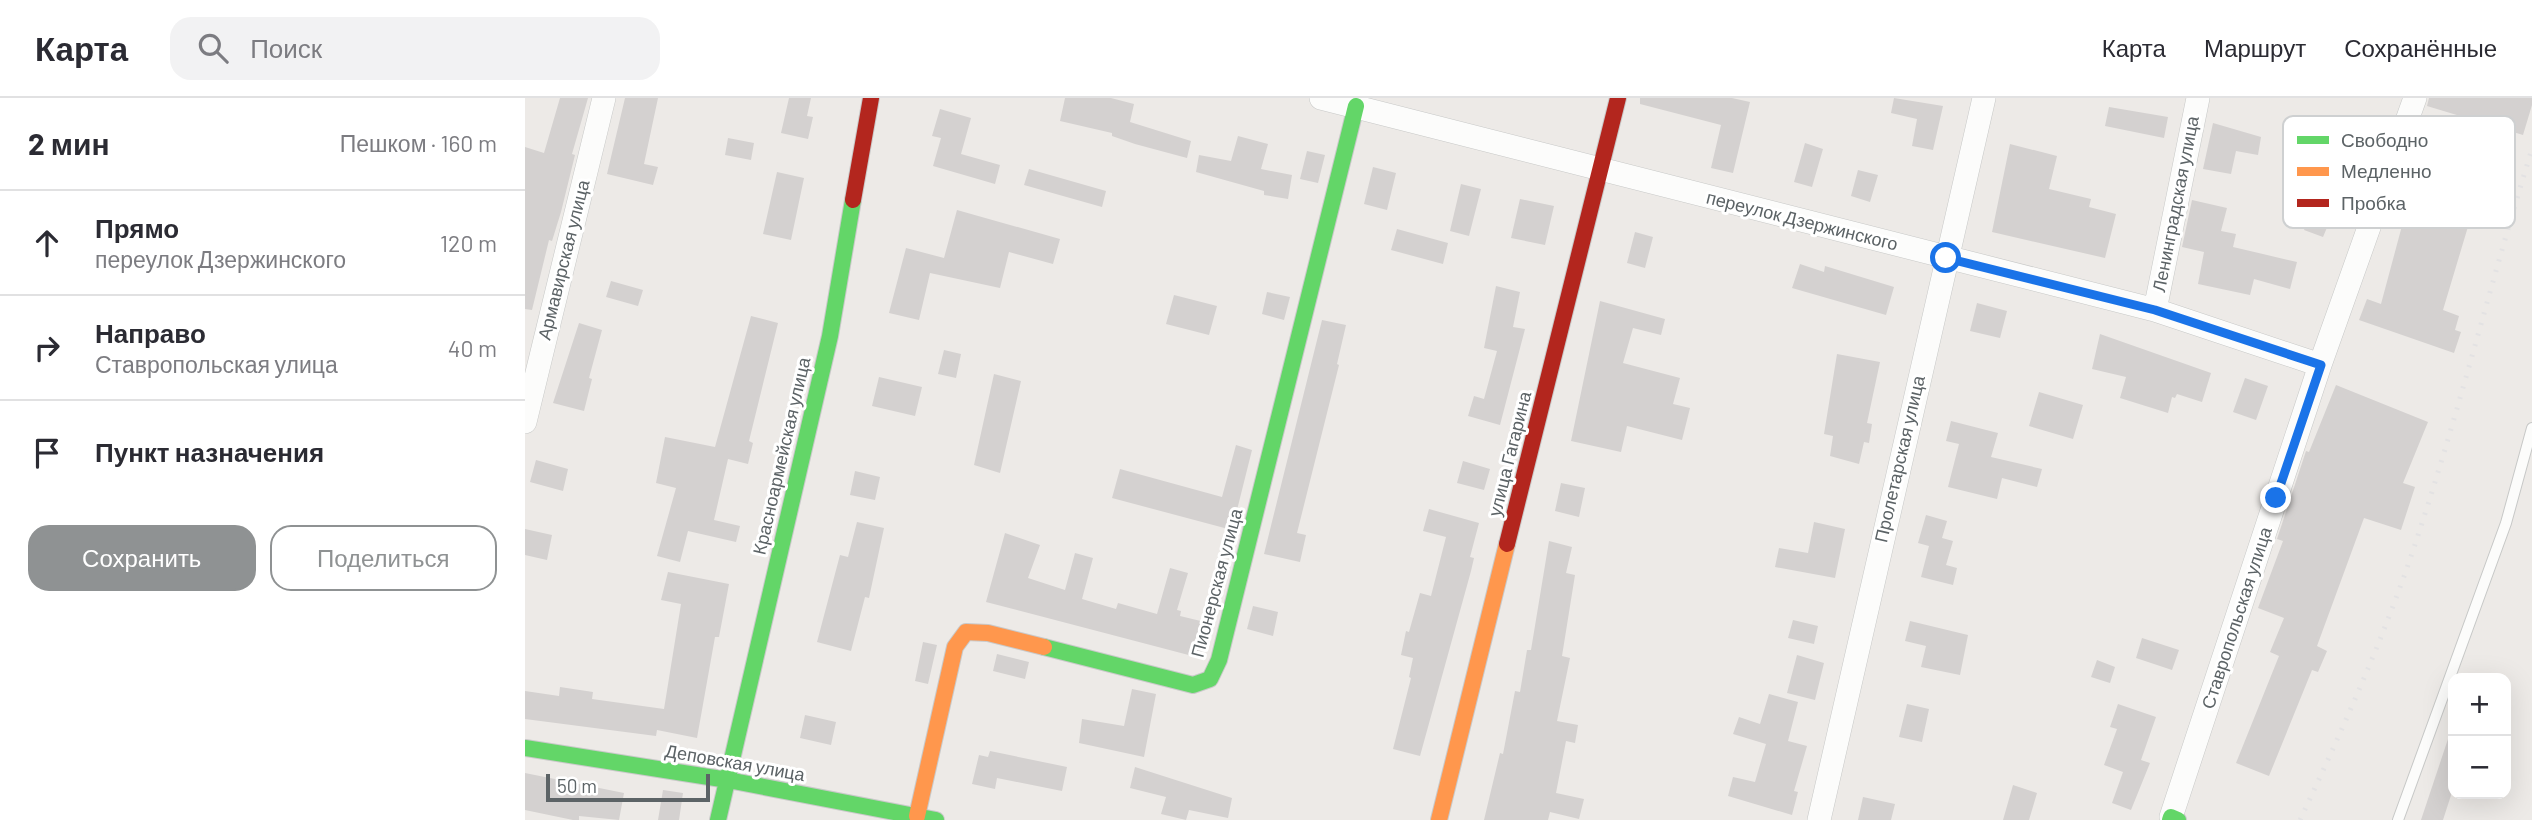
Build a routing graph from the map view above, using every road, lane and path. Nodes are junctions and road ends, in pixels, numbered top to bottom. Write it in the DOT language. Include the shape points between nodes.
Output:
graph roads {
  1 [pos="604,98"];
  2 [pos="870,98"];
  3 [pos="1321,98"];
  4 [pos="1618,98"];
  5 [pos="1984,98"];
  6 [pos="2198,98"];
  7 [pos="2415,98"];
  8 [pos="1356,106"];
  9 [pos="2409,116"];
  10 [pos="1601,169"];
  11 [pos="2369,228"];
  12 [pos="1946,258"];
  13 [pos="2155,310"];
  14 [pos="2321,365"];
  15 [pos="525,422"];
  16 [pos="2532,428"];
  17 [pos="525,748"];
  18 [pos="728,779"];
  19 [pos="917,816"];
  20 [pos="2173,819"];
  21 [pos="718,820"];
  22 [pos="937,820"];
  23 [pos="1439,820"];
  24 [pos="1819,820"];
  25 [pos="2398,820"];
  1 -- 15 [label="street, Армавирская улица"];
  2 -- 18 [label="street, Красноармейская улица" via="830,336"];
  3 -- 8 [label="street, переулок Дзержинского"];
  4 -- 10 [label="street, улица Гагарина"];
  5 -- 12 [label="street, Пролетарская улица"];
  6 -- 13 [label="street, Ленинградская улица"];
  7 -- 9 [label="street, Ставропольская улица"];
  8 -- 10 [label="street, переулок Дзержинского"];
  8 -- 19 [label="street, Пионерская улица" via="1219,660 1210,679 1193,685 988,633 966,632 955,647"];
  10 -- 12 [label="street, переулок Дзержинского"];
  10 -- 23 [label="street, улица Гагарина"];
  11 -- 14 [label="street, Ставропольская улица"];
  12 -- 13 [label="street, переулок Дзержинского"];
  12 -- 24 [label="street, Пролетарская улица"];
  13 -- 14 [label="street, переулок Дзержинского"];
  14 -- 20 [label="street, Ставропольская улица"];
  16 -- 25 [label="lane" via="2507,523"];
  17 -- 18 [label="street, Деповская улица"];
  18 -- 19 [label="street, Деповская улица"];
  18 -- 21 [label="street, Красноармейская улица"];
  19 -- 22 [label="street, Деповская улица"];
}
